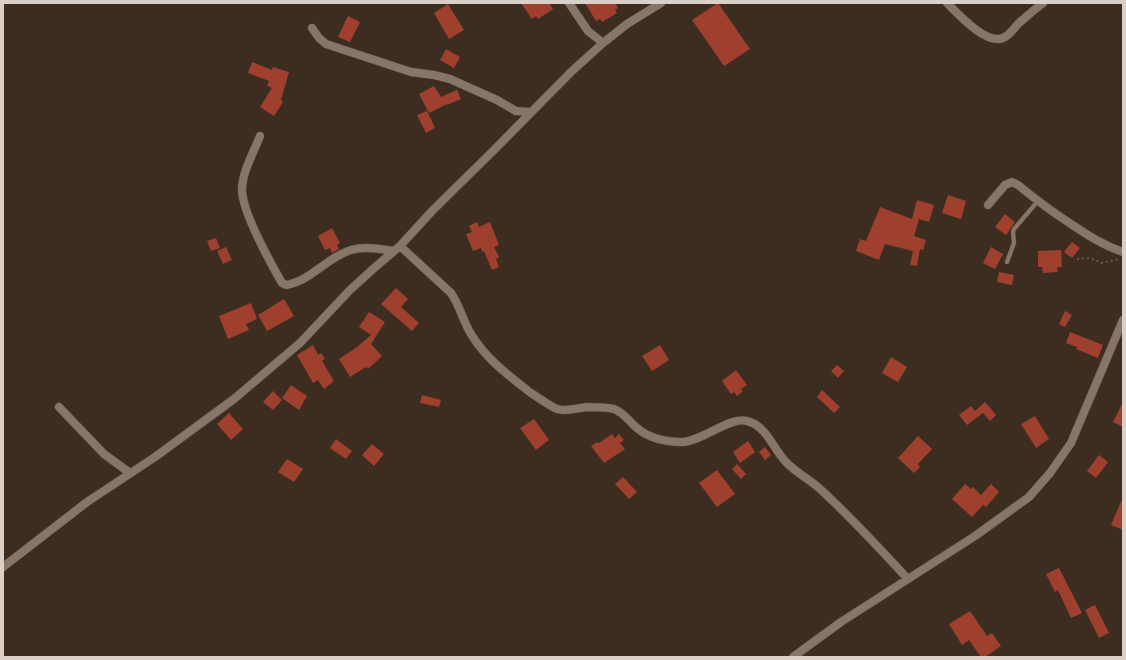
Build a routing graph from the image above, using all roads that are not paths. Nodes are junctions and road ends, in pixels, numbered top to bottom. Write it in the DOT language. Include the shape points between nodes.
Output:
graph roads {
  1 [pos="569,3"];
  2 [pos="661,3"];
  3 [pos="947,3"];
  4 [pos="1043,3"];
  5 [pos="312,28"];
  6 [pos="602,43"];
  7 [pos="516,111"];
  8 [pos="530,112"];
  9 [pos="520,123"];
  10 [pos="260,136"];
  11 [pos="1038,201"];
  12 [pos="988,205"];
  13 [pos="397,248"];
  14 [pos="1123,252"];
  15 [pos="1007,262"];
  16 [pos="1123,320"];
  17 [pos="59,407"];
  18 [pos="130,473"];
  19 [pos="3,567"];
  20 [pos="908,579"];
  21 [pos="793,657"];
  1 -- 6 [label="street" via="588,31"];
  2 -- 6 [label="street"];
  3 -- 4 [label="street" via="981,33 996,39 1006,36"];
  5 -- 7 [label="street" via="326,44 411,72 450,79"];
  6 -- 8 [label="street"];
  7 -- 8 [label="street"];
  7 -- 9 [label="street"];
  8 -- 9 [label="street"];
  9 -- 13 [label="street"];
  10 -- 13 [label="street" via="242,187 244,207 282,283 286,285 304,279 352,250"];
  11 -- 12 [label="street" via="1012,182 1005,185"];
  11 -- 14 [label="street" via="1096,241"];
  11 -- 15 [label="lane" via="1014,229 1014,243"];
  13 -- 18 [label="street" via="350,290 300,343 234,400"];
  13 -- 20 [label="street" via="451,293 471,334 485,354 511,378 542,400 566,410 597,407 616,410 644,434 675,442 692,440 734,422 746,420 757,425 786,462 819,488"];
  16 -- 20 [label="street" via="1071,443 1050,473 1029,497"];
  17 -- 18 [label="street" via="104,454"];
  18 -- 19 [label="street" via="87,502"];
  20 -- 21 [label="street" via="841,622"];
}
